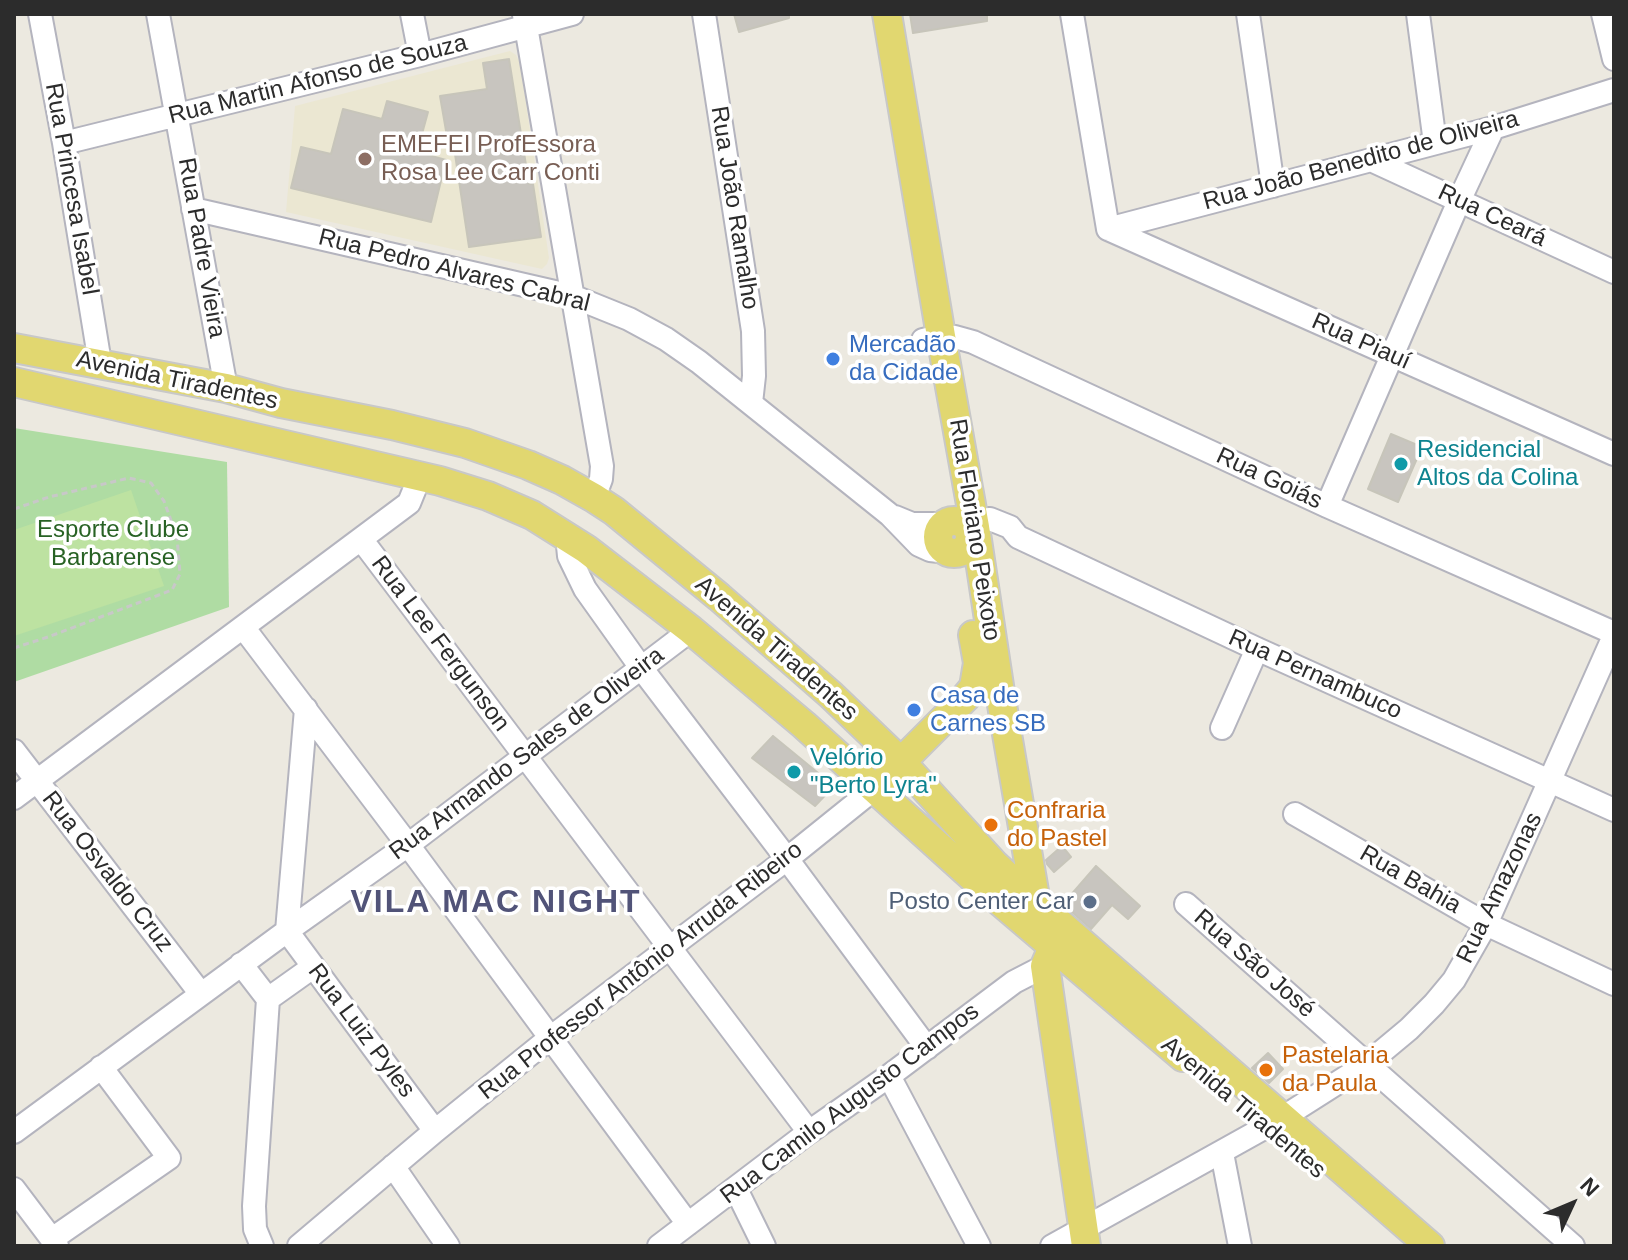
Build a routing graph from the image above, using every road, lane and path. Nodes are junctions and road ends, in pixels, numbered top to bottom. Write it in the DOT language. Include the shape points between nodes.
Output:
graph roads {
  1 [pos="40,14"];
  2 [pos="158,14"];
  3 [pos="412,14"];
  4 [pos="572,14"];
  5 [pos="704,14"];
  6 [pos="870,14"];
  7 [pos="887,14"];
  8 [pos="1072,14"];
  9 [pos="1248,14"];
  10 [pos="1418,14"];
  11 [pos="1603,14"];
  12 [pos="525,20"];
  13 [pos="420,55"];
  14 [pos="1614,59"];
  15 [pos="1614,90"];
  16 [pos="177,116"];
  17 [pos="1493,128"];
  18 [pos="64,143"];
  19 [pos="1435,143"];
  20 [pos="1371,160"];
  21 [pos="1273,186"];
  22 [pos="1459,201"];
  23 [pos="193,209"];
  24 [pos="1108,229"];
  25 [pos="1614,272"];
  26 [pos="572,296"];
  27 [pos="932,338"];
  28 [pos="14,348"];
  29 [pos="1391,356"];
  30 [pos="100,363"];
  31 [pos="14,382"];
  32 [pos="226,388"];
  33 [pos="751,403"];
  34 [pos="1614,454"];
  35 [pos="420,476"];
  36 [pos="594,498"];
  37 [pos="1327,506"];
  38 [pos="14,509"];
  39 [pos="961,535"];
  40 [pos="567,536"];
  41 [pos="361,539"];
  42 [pos="243,627"];
  43 [pos="691,630"];
  44 [pos="1614,635"];
  45 [pos="14,648"];
  46 [pos="1257,649"];
  47 [pos="642,669"];
  48 [pos="974,687"];
  49 [pos="1001,699"];
  50 [pos="306,709"];
  51 [pos="1222,728"];
  52 [pos="14,751"];
  53 [pos="526,757"];
  54 [pos="902,763"];
  55 [pos="37,781"];
  56 [pos="1551,781"];
  57 [pos="874,789"];
  58 [pos="14,798"];
  59 [pos="1614,810"];
  60 [pos="1295,814"];
  61 [pos="408,845"];
  62 [pos="787,859"];
  63 [pos="1036,903"];
  64 [pos="1186,904"];
  65 [pos="1486,924"];
  66 [pos="287,931"];
  67 [pos="1053,946"];
  68 [pos="668,947"];
  69 [pos="241,964"];
  70 [pos="313,967"];
  71 [pos="1614,984"];
  72 [pos="201,994"];
  73 [pos="268,999"];
  74 [pos="550,1038"];
  75 [pos="927,1048"];
  76 [pos="1367,1064"];
  77 [pos="101,1067"];
  78 [pos="889,1076"];
  79 [pos="1274,1123"];
  80 [pos="435,1131"];
  81 [pos="14,1132"];
  82 [pos="809,1132"];
  83 [pos="1222,1153"];
  84 [pos="393,1166"];
  85 [pos="14,1189"];
  86 [pos="736,1189"];
  87 [pos="688,1224"];
  88 [pos="1085,1237"];
  89 [pos="54,1242"];
  90 [pos="262,1246"];
  91 [pos="299,1246"];
  92 [pos="448,1246"];
  93 [pos="659,1246"];
  94 [pos="764,1246"];
  95 [pos="979,1246"];
  96 [pos="1052,1246"];
  97 [pos="1240,1246"];
  98 [pos="1406,1246"];
  99 [pos="1430,1246"];
  100 [pos="1573,1246"];
  1 -- 18 [label="street, Rua Princesa Isabel"];
  2 -- 16 [label="street, Rua Padre Vieira"];
  3 -- 13 [label="street"];
  4 -- 12 [label="street, Rua Martin Afonso de Souza"];
  5 -- 33 [label="street, Rua João Ramalho" via="753,331"];
  6 -- 27 [label="main road, Rua Floriano Peixoto"];
  7 -- 27 [label="main road, Rua Floriano Peixoto"];
  8 -- 24 [label="street"];
  9 -- 21 [label="street"];
  10 -- 19 [label="street"];
  11 -- 14 [label="street"];
  12 -- 13 [label="street, Rua Martin Afonso de Souza"];
  12 -- 26 [label="street"];
  13 -- 16 [label="street, Rua Martin Afonso de Souza"];
  15 -- 17 [label="street, Rua João Benedito de Oliveira"];
  16 -- 18 [label="street, Rua Martin Afonso de Souza"];
  16 -- 23 [label="street, Rua Padre Vieira"];
  17 -- 19 [label="street, Rua João Benedito de Oliveira"];
  17 -- 22 [label="street"];
  18 -- 30 [label="street, Rua Princesa Isabel"];
  19 -- 20 [label="street, Rua João Benedito de Oliveira"];
  20 -- 21 [label="street, Rua João Benedito de Oliveira"];
  20 -- 22 [label="street, Rua Ceará"];
  21 -- 24 [label="street, Rua João Benedito de Oliveira"];
  22 -- 25 [label="street, Rua Ceará"];
  22 -- 29 [label="street"];
  23 -- 26 [label="street, Rua Pedro Alvares Cabral"];
  23 -- 32 [label="street, Rua Padre Vieira"];
  24 -- 29 [label="street, Rua Piauí"];
  26 -- 33 [label="street, Rua Pedro Alvares Cabral" via="666,339"];
  26 -- 36 [label="street" via="602,466"];
  27 -- 37 [label="street, Rua Goiás" via="973,342"];
  27 -- 39 [label="main road, Rua Floriano Peixoto"];
  28 -- 30 [label="main road, Avenida Tiradentes"];
  29 -- 34 [label="street, Rua Piauí"];
  29 -- 37 [label="street"];
  30 -- 32 [label="main road, Avenida Tiradentes"];
  31 -- 35 [label="main road, Avenida Tiradentes"];
  32 -- 36 [label="main road, Avenida Tiradentes" via="465,443 528,465"];
  33 -- 39 [label="street, Rua Pedro Alvares Cabral" via="890,515 919,545 930,550"];
  35 -- 40 [label="main road, Avenida Tiradentes" via="488,496"];
  35 -- 41 [label="street" via="409,503"];
  36 -- 54 [label="main road, Avenida Tiradentes" via="719,597"];
  37 -- 44 [label="street, Rua Goiás"];
  38 -- 45 [label="path" via="129,478 151,483 177,537 180,574 172,590"];
  39 -- 46 [label="street, Rua Pernambuco" via="1018,537"];
  39 -- 48 [label="main road, Rua Floriano Peixoto" via="978,663"];
  39 -- 49 [label="main road, Rua Floriano Peixoto"];
  40 -- 43 [label="main road, Avenida Tiradentes"];
  40 -- 47 [label="street" via="580,580"];
  41 -- 42 [label="street"];
  41 -- 53 [label="street, Rua Lee Fergunson"];
  42 -- 50 [label="street"];
  42 -- 55 [label="street"];
  43 -- 47 [label="street, Rua Armando Sales de Oliveira"];
  43 -- 57 [label="main road, Avenida Tiradentes"];
  44 -- 56 [label="street, Rua Amazonas"];
  46 -- 51 [label="street"];
  46 -- 56 [label="street, Rua Pernambuco"];
  47 -- 53 [label="street, Rua Armando Sales de Oliveira"];
  47 -- 62 [label="street"];
  48 -- 49 [label="main road"];
  48 -- 54 [label="main road, Rua Professor Antônio Arruda Ribeiro"];
  49 -- 63 [label="main road, Rua Floriano Peixoto"];
  50 -- 61 [label="street"];
  50 -- 66 [label="street"];
  52 -- 55 [label="street, Rua Osvaldo Cruz"];
  53 -- 61 [label="street, Rua Armando Sales de Oliveira"];
  53 -- 68 [label="street, Rua Lee Fergunson"];
  54 -- 57 [label="main road, Rua Professor Antônio Arruda Ribeiro"];
  54 -- 63 [label="main road, Avenida Tiradentes"];
  55 -- 58 [label="street"];
  55 -- 72 [label="street, Rua Osvaldo Cruz"];
  56 -- 59 [label="street, Rua Pernambuco"];
  56 -- 65 [label="street, Rua Amazonas"];
  57 -- 62 [label="street, Rua Professor Antônio Arruda Ribeiro"];
  57 -- 67 [label="main road, Avenida Tiradentes"];
  60 -- 65 [label="street, Rua Bahia"];
  61 -- 66 [label="street, Rua Armando Sales de Oliveira"];
  61 -- 74 [label="street"];
  62 -- 68 [label="street, Rua Professor Antônio Arruda Ribeiro"];
  62 -- 75 [label="street"];
  63 -- 67 [label="main road, Avenida Tiradentes"];
  64 -- 76 [label="street, Rua São José"];
  65 -- 71 [label="street, Rua Bahia"];
  65 -- 76 [label="street, Rua Amazonas" via="1434,1004"];
  66 -- 69 [label="street, Rua Armando Sales de Oliveira"];
  66 -- 70 [label="street, Rua Luiz Pyles"];
  67 -- 75 [label="street, Rua Camilo Augusto Campos"];
  67 -- 79 [label="main road, Avenida Tiradentes"];
  67 -- 88 [label="main road"];
  68 -- 74 [label="street, Rua Professor Antônio Arruda Ribeiro"];
  68 -- 82 [label="street, Rua Lee Fergunson"];
  69 -- 72 [label="street, Rua Armando Sales de Oliveira"];
  69 -- 73 [label="street"];
  70 -- 73 [label="street"];
  70 -- 80 [label="street, Rua Luiz Pyles"];
  72 -- 77 [label="street, Rua Armando Sales de Oliveira"];
  73 -- 90 [label="street" via="254,1206"];
  74 -- 80 [label="street, Rua Professor Antônio Arruda Ribeiro"];
  74 -- 87 [label="street"];
  75 -- 78 [label="street, Rua Camilo Augusto Campos"];
  76 -- 79 [label="street, Rua Amazonas"];
  76 -- 100 [label="street, Rua São José"];
  77 -- 81 [label="street, Rua Armando Sales de Oliveira"];
  77 -- 89 [label="street" via="169,1158"];
  78 -- 82 [label="street, Rua Camilo Augusto Campos"];
  78 -- 95 [label="street"];
  79 -- 83 [label="street, Rua Amazonas"];
  79 -- 98 [label="main road, Avenida Tiradentes"];
  79 -- 99 [label="main road, Avenida Tiradentes"];
  80 -- 84 [label="street, Rua Professor Antônio Arruda Ribeiro"];
  82 -- 86 [label="street, Rua Camilo Augusto Campos"];
  83 -- 88 [label="street, Rua Amazonas"];
  83 -- 97 [label="street"];
  84 -- 91 [label="street, Rua Professor Antônio Arruda Ribeiro"];
  84 -- 92 [label="street"];
  85 -- 89 [label="street"];
  86 -- 87 [label="street, Rua Camilo Augusto Campos"];
  86 -- 94 [label="street"];
  87 -- 93 [label="street, Rua Camilo Augusto Campos"];
  88 -- 96 [label="street, Rua Amazonas"];
}
